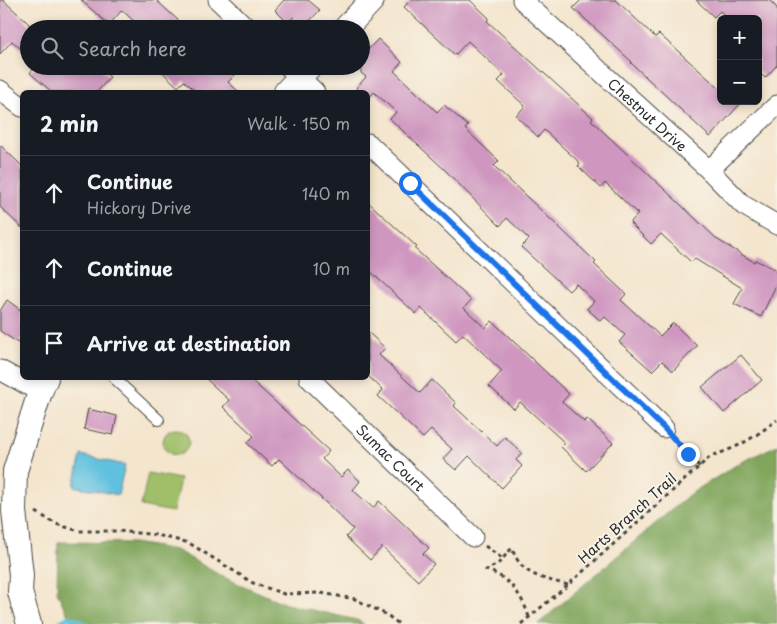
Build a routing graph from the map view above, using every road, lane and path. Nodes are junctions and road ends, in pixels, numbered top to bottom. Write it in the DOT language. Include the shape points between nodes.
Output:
graph roads {
  1 [pos="218,0"];
  2 [pos="372,0"];
  3 [pos="522,0"];
  4 [pos="239,20"];
  5 [pos="353,20"];
  6 [pos="0,90"];
  7 [pos="20,105"];
  8 [pos="777,105"];
  9 [pos="370,145"];
  10 [pos="709,170"];
  11 [pos="777,225"];
  12 [pos="0,370"];
  13 [pos="20,377"];
  14 [pos="29,380"];
  15 [pos="116,380"];
  16 [pos="311,380"];
  17 [pos="43,385"];
  18 [pos="159,420"];
  19 [pos="777,420"];
  20 [pos="664,428"];
  21 [pos="700,467"];
  22 [pos="36,512"];
  23 [pos="473,537"];
  24 [pos="568,585"];
  25 [pos="530,617"];
  26 [pos="28,624"];
  27 [pos="399,624"];
  28 [pos="521,624"];
  1 -- 4 [label="street"];
  2 -- 5 [label="street"];
  3 -- 10 [label="street, Chestnut Drive"];
  6 -- 7 [label="street"];
  8 -- 10 [label="street"];
  9 -- 20 [label="street"];
  10 -- 11 [label="street, Chestnut Drive" via="743,205"];
  12 -- 13 [label="street"];
  14 -- 17 [label="street"];
  15 -- 18 [label="lane"];
  16 -- 23 [label="street, Sumac Court"];
  17 -- 26 [label="street" via="16,471 14,511 20,592"];
  19 -- 21 [label="path, Harts Branch Trail" via="735,449 711,456"];
  20 -- 21 [label="path"];
  21 -- 24 [label="path, Harts Branch Trail"];
  22 -- 27 [label="path" via="56,524 79,531 158,535 189,543 253,582 284,594 321,592 355,600"];
  24 -- 25 [label="path, Harts Branch Trail"];
  24 -- 25 [label="path" via="526,571 515,558 512,548 498,564 486,570 510,583 525,603"];
  25 -- 28 [label="path, Harts Branch Trail"];
}
